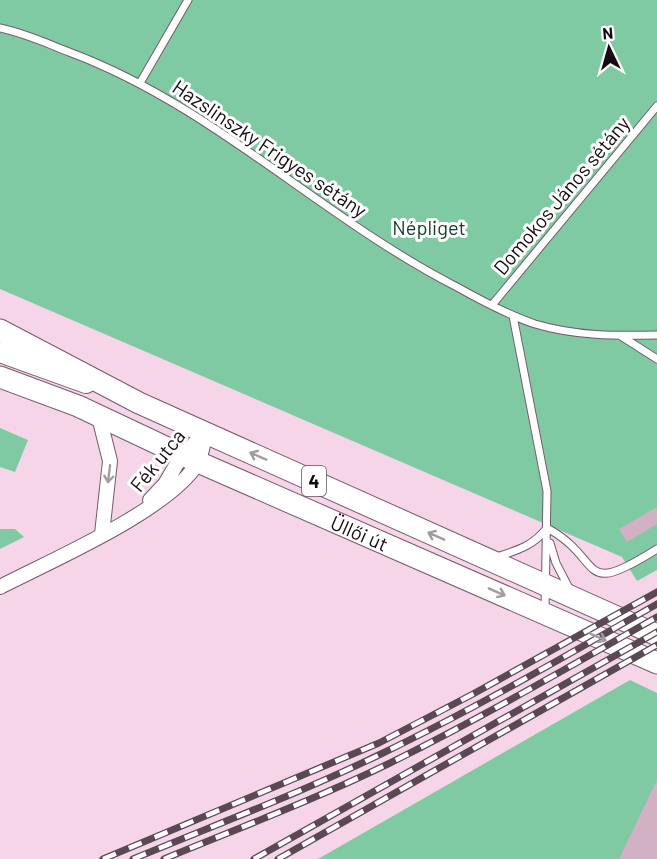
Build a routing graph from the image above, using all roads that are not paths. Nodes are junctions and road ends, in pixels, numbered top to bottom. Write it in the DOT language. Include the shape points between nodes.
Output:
graph roads {
  1 [pos="188,0"];
  2 [pos="0,28"];
  3 [pos="140,83"];
  4 [pos="657,106"];
  5 [pos="492,305"];
  6 [pos="513,316"];
  7 [pos="0,330"];
  8 [pos="657,335"];
  9 [pos="621,336"];
  10 [pos="0,352"];
  11 [pos="657,359"];
  12 [pos="0,362"];
  13 [pos="0,377"];
  14 [pos="139,403"];
  15 [pos="78,406"];
  16 [pos="99,417"];
  17 [pos="206,433"];
  18 [pos="190,459"];
  19 [pos="547,528"];
  20 [pos="102,534"];
  21 [pos="657,549"];
  22 [pos="489,560"];
  23 [pos="545,585"];
  24 [pos="0,587"];
  25 [pos="574,598"];
  26 [pos="545,613"];
  27 [pos="657,635"];
  28 [pos="657,663"];
  1 -- 3 [label="lane"];
  2 -- 3 [label="lane, Hazslinszky Frigyes sétány" via="87,58"];
  3 -- 5 [label="lane, Hazslinszky Frigyes sétány" via="190,112 413,265"];
  4 -- 5 [label="lane, Domokos János sétány"];
  5 -- 6 [label="lane, Hazslinszky Frigyes sétány"];
  6 -- 9 [label="lane, Hazslinszky Frigyes sétány" via="557,329"];
  6 -- 19 [label="lane" via="547,491"];
  7 -- 14 [label="main road"];
  8 -- 9 [label="lane, Hazslinszky Frigyes sétány"];
  9 -- 11 [label="lane"];
  10 -- 14 [label="main road, Üllői út"];
  12 -- 15 [label="main road, Üllői út"];
  13 -- 15 [label="main road"];
  14 -- 17 [label="main road, Üllői út / 4"];
  15 -- 16 [label="main road, Üllői út / 4"];
  16 -- 18 [label="main road, Üllői út / 4"];
  16 -- 20 [label="street, Fék utca, one-way" via="111,461"];
  17 -- 18 [label="street, Fék utca"];
  22 -- 17 [label="main road, Üllői út / 4, one-way"];
  18 -- 20 [label="street, Fék utca" via="137,515"];
  18 -- 26 [label="main road, Üllői út / 4, one-way"];
  19 -- 21 [label="lane" via="600,574 616,572"];
  19 -- 22 [label="lane" via="525,548"];
  19 -- 23 [label="lane"];
  19 -- 25 [label="lane" via="556,563"];
  20 -- 24 [label="street, Fék utca"];
  22 -- 23 [label="main road, Üllői út / 4"];
  23 -- 25 [label="main road, Üllői út / 4"];
  23 -- 26 [label="lane"];
  25 -- 27 [label="main road, Üllői út / 4"];
  26 -- 28 [label="main road, Üllői út / 4, one-way"];
}
